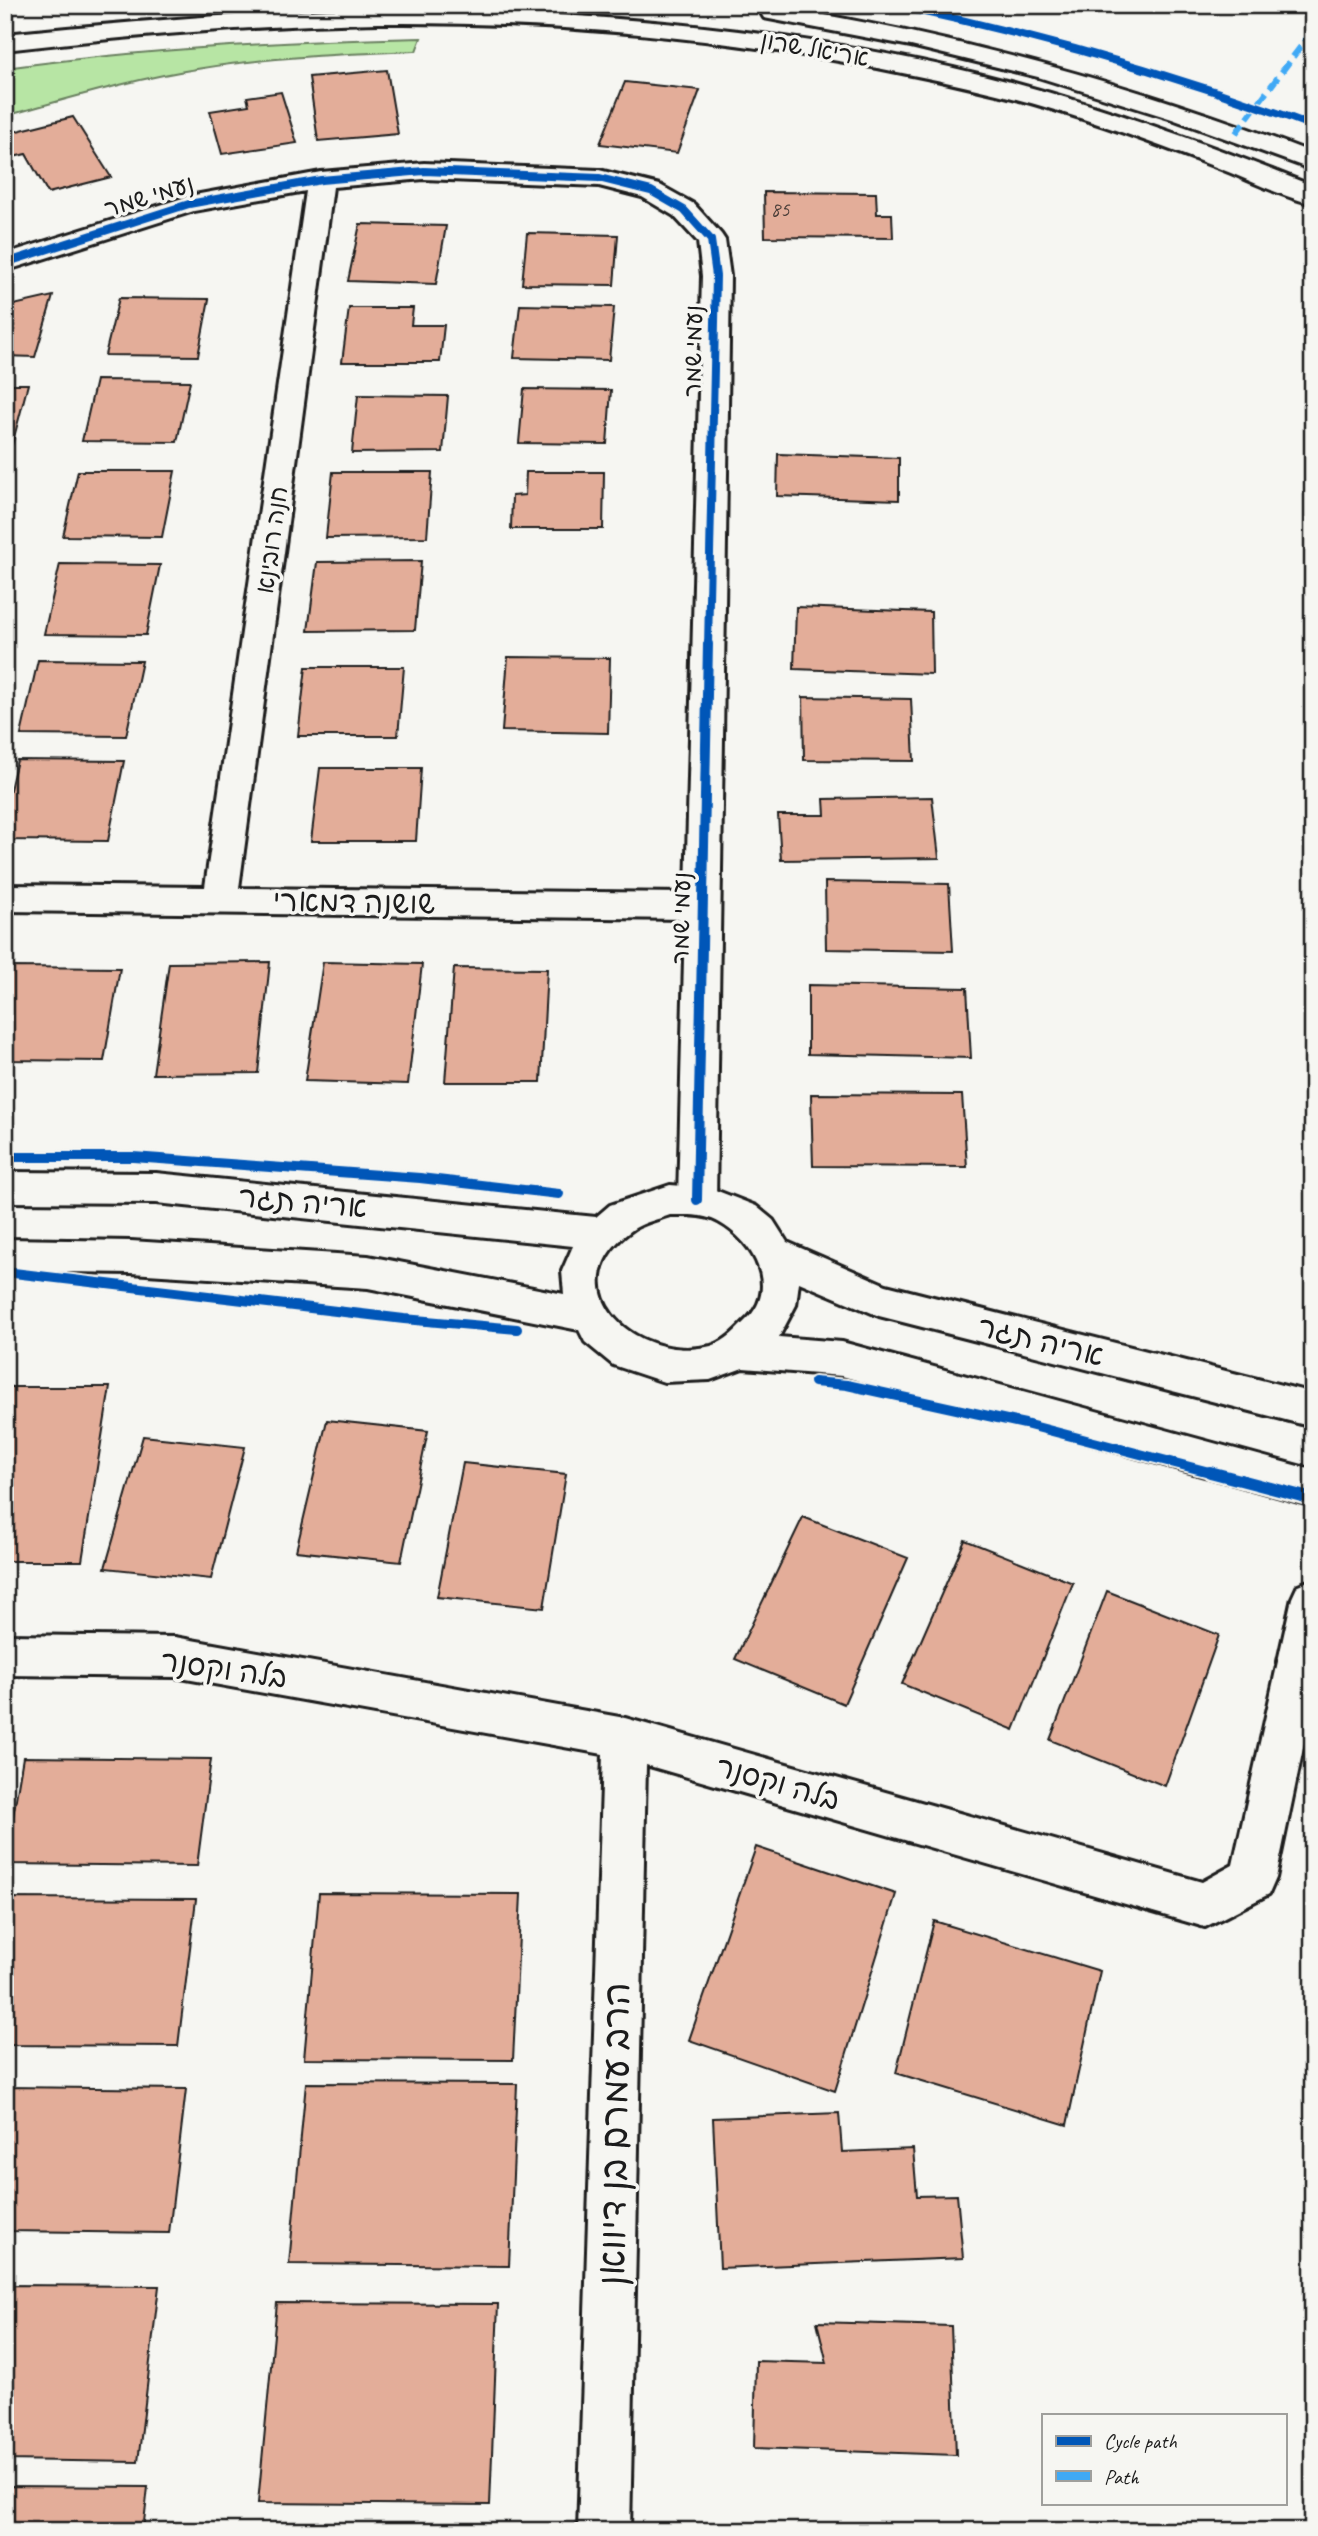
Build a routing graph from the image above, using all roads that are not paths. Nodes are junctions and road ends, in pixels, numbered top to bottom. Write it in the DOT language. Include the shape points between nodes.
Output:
graph roads {
  1 [pos="745,9"];
  2 [pos="5,42"];
  3 [pos="1313,162"];
  4 [pos="321,180"];
  5 [pos="1313,196"];
  6 [pos="5,263"];
  7 [pos="5,898"];
  8 [pos="220,900"];
  9 [pos="702,906"];
  10 [pos="5,1187"];
  11 [pos="697,1200"];
  12 [pos="600,1233"];
  13 [pos="776,1254"];
  14 [pos="5,1255"];
  15 [pos="588,1315"];
  16 [pos="738,1351"];
  17 [pos="1313,1410"];
  18 [pos="1313,1488"];
  19 [pos="1313,1598"];
  20 [pos="5,1655"];
  21 [pos="625,1738"];
  22 [pos="604,2531"];
  1 -- 3 [label="street, אריאל שרון" via="825,21 1023,64 1195,118"];
  2 -- 5 [label="street, אריאל שרון" via="122,26 381,10 563,17 699,29 812,46 1004,88 1172,142"];
  4 -- 6 [label="street, נעמי שמר" via="189,204"];
  4 -- 8 [label="street, חנה רובינא"];
  4 -- 9 [label="street, נעמי שמר" via="424,170 599,178 651,191 684,210 712,240 716,276"];
  7 -- 8 [label="street, שושנה דמארי"];
  8 -- 9 [label="street, שושנה דמארי"];
  9 -- 11 [label="street, נעמי שמר"];
  10 -- 12 [label="street, אריה תגר" via="156,1188"];
  11 -- 12 [label="street" via="643,1205"];
  11 -- 13 [label="street" via="745,1219"];
  12 -- 15 [label="street" via="580,1272"];
  13 -- 16 [label="street" via="781,1280 777,1308 762,1332"];
  13 -- 17 [label="street, אריה תגר" via="879,1300"];
  14 -- 15 [label="street" via="131,1257 368,1272"];
  15 -- 16 [label="street" via="603,1336 625,1353 653,1364 712,1363"];
  16 -- 18 [label="street" via="842,1359"];
  19 -- 21 [label="street, בלה וקסנר" via="1253,1878 1205,1905"];
  20 -- 21 [label="street, בלה וקסנר" via="175,1657"];
  21 -- 22 [label="street, הרב עמרם בן דיוואן"];
}
